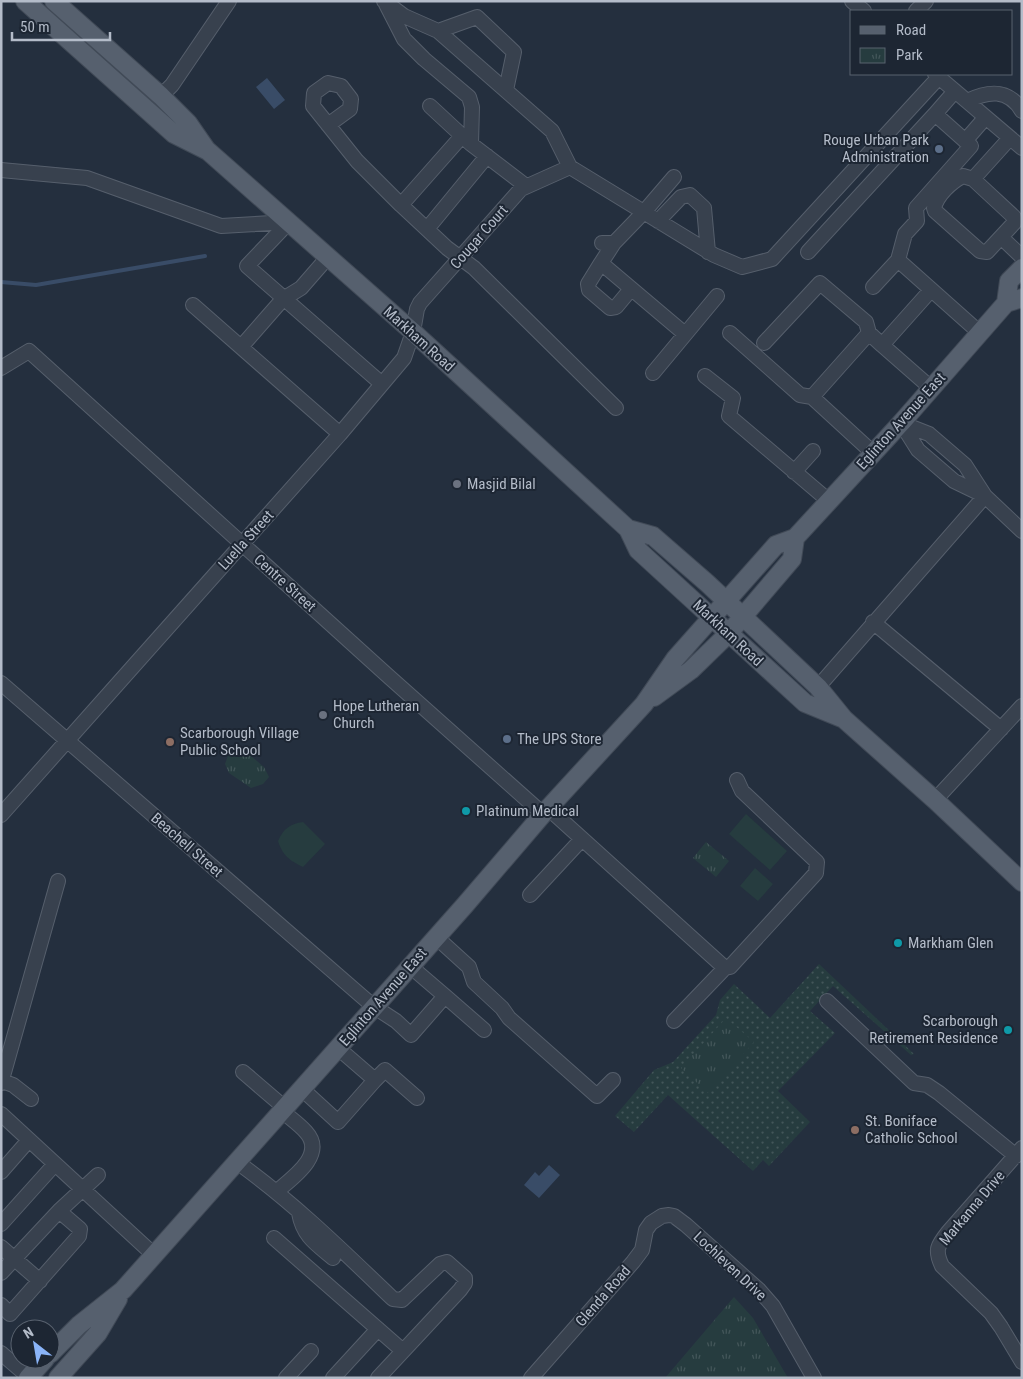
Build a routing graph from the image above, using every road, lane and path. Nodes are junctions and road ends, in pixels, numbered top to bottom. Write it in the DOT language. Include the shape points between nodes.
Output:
graph roads {
  1 [pos="25,1"];
  2 [pos="54,1"];
  3 [pos="229,1"];
  4 [pos="852,1"];
  5 [pos="926,1"];
  6 [pos="384,2"];
  7 [pos="863,10"];
  8 [pos="917,10"];
  9 [pos="438,31"];
  10 [pos="937,75"];
  11 [pos="506,90"];
  12 [pos="955,91"];
  13 [pos="161,96"];
  14 [pos="967,101"];
  15 [pos="430,106"];
  16 [pos="1022,111"];
  17 [pos="935,114"];
  18 [pos="985,118"];
  19 [pos="328,125"];
  20 [pos="1010,138"];
  21 [pos="466,140"];
  22 [pos="965,141"];
  23 [pos="1022,148"];
  24 [pos="208,152"];
  25 [pos="487,156"];
  26 [pos="570,167"];
  27 [pos="1,170"];
  28 [pos="674,177"];
  29 [pos="973,179"];
  30 [pos="526,186"];
  31 [pos="401,205"];
  32 [pos="644,212"];
  33 [pos="658,221"];
  34 [pos="289,222"];
  35 [pos="427,229"];
  36 [pos="1002,237"];
  37 [pos="708,252"];
  38 [pos="808,252"];
  39 [pos="328,257"];
  40 [pos="1022,257"];
  41 [pos="460,259"];
  42 [pos="898,260"];
  43 [pos="601,263"];
  44 [pos="1022,268"];
  45 [pos="873,288"];
  46 [pos="631,289"];
  47 [pos="931,290"];
  48 [pos="717,296"];
  49 [pos="283,299"];
  50 [pos="1014,301"];
  51 [pos="193,305"];
  52 [pos="412,332"];
  53 [pos="730,333"];
  54 [pos="869,333"];
  55 [pos="980,333"];
  56 [pos="685,334"];
  57 [pos="764,343"];
  58 [pos="882,345"];
  59 [pos="241,348"];
  60 [pos="1,368"];
  61 [pos="653,372"];
  62 [pos="705,376"];
  63 [pos="382,384"];
  64 [pos="931,388"];
  65 [pos="812,397"];
  66 [pos="616,408"];
  67 [pos="901,423"];
  68 [pos="340,434"];
  69 [pos="814,451"];
  70 [pos="873,453"];
  71 [pos="794,472"];
  72 [pos="986,496"];
  73 [pos="829,501"];
  74 [pos="628,529"];
  75 [pos="1022,531"];
  76 [pos="795,538"];
  77 [pos="242,544"];
  78 [pos="726,601"];
  79 [pos="743,616"];
  80 [pos="711,617"];
  81 [pos="873,622"];
  82 [pos="728,634"];
  83 [pos="1,683"];
  84 [pos="818,686"];
  85 [pos="644,704"];
  86 [pos="1022,706"];
  87 [pos="844,719"];
  88 [pos="1001,728"];
  89 [pos="67,740"];
  90 [pos="737,780"];
  91 [pos="935,800"];
  92 [pos="545,811"];
  93 [pos="1,815"];
  94 [pos="582,839"];
  95 [pos="58,882"];
  96 [pos="1022,882"];
  97 [pos="530,895"];
  98 [pos="436,937"];
  99 [pos="410,966"];
  100 [pos="725,968"];
  101 [pos="445,996"];
  102 [pos="827,1001"];
  103 [pos="374,1006"];
  104 [pos="674,1021"];
  105 [pos="484,1030"];
  106 [pos="338,1048"];
  107 [pos="243,1072"];
  108 [pos="375,1080"];
  109 [pos="613,1080"];
  110 [pos="2,1082"];
  111 [pos="302,1089"];
  112 [pos="417,1098"];
  113 [pos="31,1099"];
  114 [pos="283,1110"];
  115 [pos="1,1114"];
  116 [pos="29,1140"];
  117 [pos="1019,1152"];
  118 [pos="237,1162"];
  119 [pos="55,1164"];
  120 [pos="1,1172"];
  121 [pos="98,1175"];
  122 [pos="82,1189"];
  123 [pos="276,1192"];
  124 [pos="60,1211"];
  125 [pos="299,1213"];
  126 [pos="669,1215"];
  127 [pos="1,1224"];
  128 [pos="274,1238"];
  129 [pos="1,1247"];
  130 [pos="154,1255"];
  131 [pos="14,1258"];
  132 [pos="333,1258"];
  133 [pos="1,1273"];
  134 [pos="40,1280"];
  135 [pos="123,1290"];
  136 [pos="1,1306"];
  137 [pos="378,1329"];
  138 [pos="60,1344"];
  139 [pos="311,1351"];
  140 [pos="403,1351"];
  141 [pos="1,1353"];
  142 [pos="1022,1362"];
  143 [pos="29,1377"];
  144 [pos="58,1378"];
  145 [pos="286,1378"];
  146 [pos="333,1378"];
  147 [pos="378,1378"];
  148 [pos="531,1378"];
  149 [pos="814,1378"];
  1 -- 24 [label="main road, Markham Road" via="174,134"];
  2 -- 13 [label="main road, Markham Road"];
  3 -- 13 [label="street" via="172,85"];
  4 -- 7 [label="street"];
  5 -- 8 [label="street"];
  6 -- 9 [label="street" via="404,16"];
  6 -- 21 [label="street" via="404,40 469,97 472,107"];
  9 -- 11 [label="street"];
  9 -- 11 [label="street" via="477,17 514,52"];
  10 -- 12 [label="street"];
  10 -- 37 [label="street" via="772,259 742,267"];
  11 -- 26 [label="street" via="552,131"];
  12 -- 14 [label="street"];
  12 -- 17 [label="street"];
  13 -- 24 [label="main road, Markham Road" via="188,123"];
  14 -- 16 [label="street" via="991,93 1006,95"];
  14 -- 18 [label="street"];
  15 -- 21 [label="street"];
  17 -- 22 [label="street"];
  17 -- 38 [label="street"];
  18 -- 20 [label="street"];
  18 -- 22 [label="street"];
  19 -- 31 [label="street" via="357,161"];
  20 -- 23 [label="street"];
  20 -- 29 [label="street"];
  21 -- 25 [label="street"];
  21 -- 31 [label="street"];
  22 -- 42 [label="street" via="971,146 916,208 917,221 905,234"];
  24 -- 34 [label="main road, Markham Road"];
  25 -- 30 [label="street"];
  25 -- 35 [label="street"];
  26 -- 30 [label="street, Cougar Court"];
  26 -- 32 [label="street"];
  27 -- 34 [label="street" via="87,178 221,226"];
  28 -- 32 [label="street"];
  29 -- 36 [label="street" via="1014,217 1014,223"];
  29 -- 36 [label="street" via="963,176 956,179 937,200 935,211 980,251 987,252"];
  30 -- 41 [label="street, Cougar Court"];
  31 -- 35 [label="street"];
  32 -- 33 [label="street"];
  32 -- 43 [label="street" via="608,243"];
  33 -- 37 [label="street"];
  33 -- 37 [label="street" via="681,197 690,195 704,208"];
  34 -- 39 [label="main road, Markham Road"];
  34 -- 49 [label="street" via="247,266"];
  35 -- 41 [label="street"];
  36 -- 40 [label="street"];
  39 -- 49 [label="street" via="301,288"];
  39 -- 52 [label="main road, Markham Road"];
  41 -- 52 [label="street, Cougar Court" via="420,303"];
  41 -- 66 [label="street" via="474,268"];
  42 -- 45 [label="street"];
  42 -- 47 [label="street"];
  43 -- 46 [label="street"];
  43 -- 46 [label="street" via="588,284 589,290 610,308 616,307"];
  44 -- 50 [label="main road, Eglinton Avenue East" via="1009,282"];
  46 -- 56 [label="street"];
  47 -- 55 [label="street"];
  47 -- 58 [label="street"];
  48 -- 56 [label="street"];
  49 -- 59 [label="street"];
  49 -- 63 [label="street"];
  50 -- 55 [label="main road, Eglinton Avenue East"];
  51 -- 59 [label="street"];
  52 -- 63 [label="street, Luella Street" via="404,358"];
  52 -- 74 [label="main road, Markham Road"];
  53 -- 65 [label="street" via="800,395"];
  54 -- 57 [label="street" via="866,322 820,283"];
  54 -- 58 [label="street"];
  54 -- 65 [label="street"];
  55 -- 64 [label="main road, Eglinton Avenue East"];
  56 -- 61 [label="street"];
  58 -- 64 [label="street"];
  59 -- 68 [label="street"];
  60 -- 77 [label="street, Centre Street" via="29,351"];
  62 -- 71 [label="street" via="733,398 730,416"];
  63 -- 68 [label="street, Luella Street"];
  64 -- 67 [label="main road, Eglinton Avenue East"];
  65 -- 70 [label="street"];
  67 -- 70 [label="main road, Eglinton Avenue East"];
  67 -- 72 [label="street" via="917,449 954,481"];
  67 -- 72 [label="street" via="929,434 964,465"];
  68 -- 77 [label="street, Luella Street"];
  69 -- 71 [label="street"];
  70 -- 73 [label="main road, Eglinton Avenue East"];
  71 -- 73 [label="street"];
  72 -- 75 [label="street"];
  72 -- 81 [label="street"];
  73 -- 76 [label="main road, Eglinton Avenue East"];
  74 -- 78 [label="main road, Markham Road" via="653,536"];
  74 -- 80 [label="main road, Markham Road" via="638,550"];
  76 -- 78 [label="main road, Eglinton Avenue East" via="776,545"];
  76 -- 79 [label="main road, Eglinton Avenue East" via="792,558"];
  77 -- 89 [label="street, Luella Street"];
  77 -- 92 [label="street, Centre Street"];
  78 -- 79 [label="main road, Markham Road"];
  78 -- 80 [label="main road, Eglinton Avenue East"];
  79 -- 82 [label="main road, Eglinton Avenue East"];
  79 -- 84 [label="main road, Markham Road"];
  80 -- 82 [label="main road, Markham Road"];
  80 -- 85 [label="main road, Eglinton Avenue East" via="675,659"];
  81 -- 84 [label="street"];
  81 -- 88 [label="street"];
  82 -- 85 [label="main road, Eglinton Avenue East" via="691,670"];
  82 -- 87 [label="main road, Markham Road" via="805,703"];
  83 -- 89 [label="street, Beachell Street"];
  84 -- 87 [label="main road, Markham Road"];
  85 -- 92 [label="main road, Eglinton Avenue East"];
  86 -- 88 [label="street"];
  87 -- 91 [label="main road, Markham Road"];
  88 -- 91 [label="street"];
  89 -- 93 [label="street, Luella Street"];
  89 -- 103 [label="street, Beachell Street"];
  90 -- 100 [label="street" via="742,792 817,862 816,873 730,967"];
  91 -- 96 [label="main road, Markham Road"];
  92 -- 94 [label="street, Centre Street"];
  92 -- 98 [label="main road, Eglinton Avenue East"];
  94 -- 97 [label="street"];
  94 -- 100 [label="street, Centre Street"];
  95 -- 110 [label="street"];
  98 -- 99 [label="main road, Eglinton Avenue East"];
  98 -- 109 [label="street" via="468,967 474,982 509,1018 597,1096"];
  99 -- 101 [label="street"];
  99 -- 103 [label="main road, Eglinton Avenue East"];
  100 -- 104 [label="street"];
  101 -- 103 [label="street, Beachell Street" via="411,1035"];
  101 -- 105 [label="street"];
  102 -- 117 [label="street" via="914,1082 939,1093"];
  103 -- 106 [label="main road, Eglinton Avenue East"];
  106 -- 108 [label="street"];
  106 -- 111 [label="main road, Eglinton Avenue East"];
  107 -- 114 [label="street"];
  108 -- 111 [label="street" via="338,1122"];
  108 -- 112 [label="street" via="385,1070"];
  110 -- 113 [label="street" via="13,1084"];
  111 -- 114 [label="main road, Eglinton Avenue East"];
  114 -- 118 [label="main road, Eglinton Avenue East"];
  114 -- 123 [label="street" via="308,1133 312,1149 308,1163"];
  115 -- 116 [label="street"];
  116 -- 119 [label="street"];
  116 -- 120 [label="street"];
  117 -- 142 [label="street, Markanna Drive" via="940,1242 937,1257 953,1278 991,1312"];
  118 -- 123 [label="street"];
  118 -- 130 [label="main road, Eglinton Avenue East"];
  119 -- 122 [label="street"];
  119 -- 127 [label="street"];
  121 -- 122 [label="street"];
  122 -- 124 [label="street"];
  122 -- 130 [label="street"];
  123 -- 125 [label="street"];
  124 -- 131 [label="street"];
  124 -- 134 [label="street" via="81,1232"];
  125 -- 132 [label="street" via="301,1225 308,1236"];
  125 -- 140 [label="street" via="393,1299 402,1300 440,1264 447,1262 465,1278 466,1283"];
  126 -- 148 [label="street, Glenda Road" via="651,1223 646,1230 642,1250 633,1262"];
  126 -- 149 [label="street, Lochleven Drive" via="686,1225 759,1290 773,1306"];
  128 -- 137 [label="street"];
  129 -- 131 [label="street"];
  130 -- 135 [label="main road, Eglinton Avenue East"];
  131 -- 133 [label="street"];
  131 -- 134 [label="street"];
  134 -- 136 [label="street" via="10,1314"];
  135 -- 138 [label="main road, Eglinton Avenue East"];
  135 -- 144 [label="main road, Eglinton Avenue East" via="98,1332"];
  137 -- 140 [label="street"];
  137 -- 146 [label="street"];
  139 -- 145 [label="street"];
  140 -- 147 [label="street"];
  141 -- 143 [label="street"];
}
